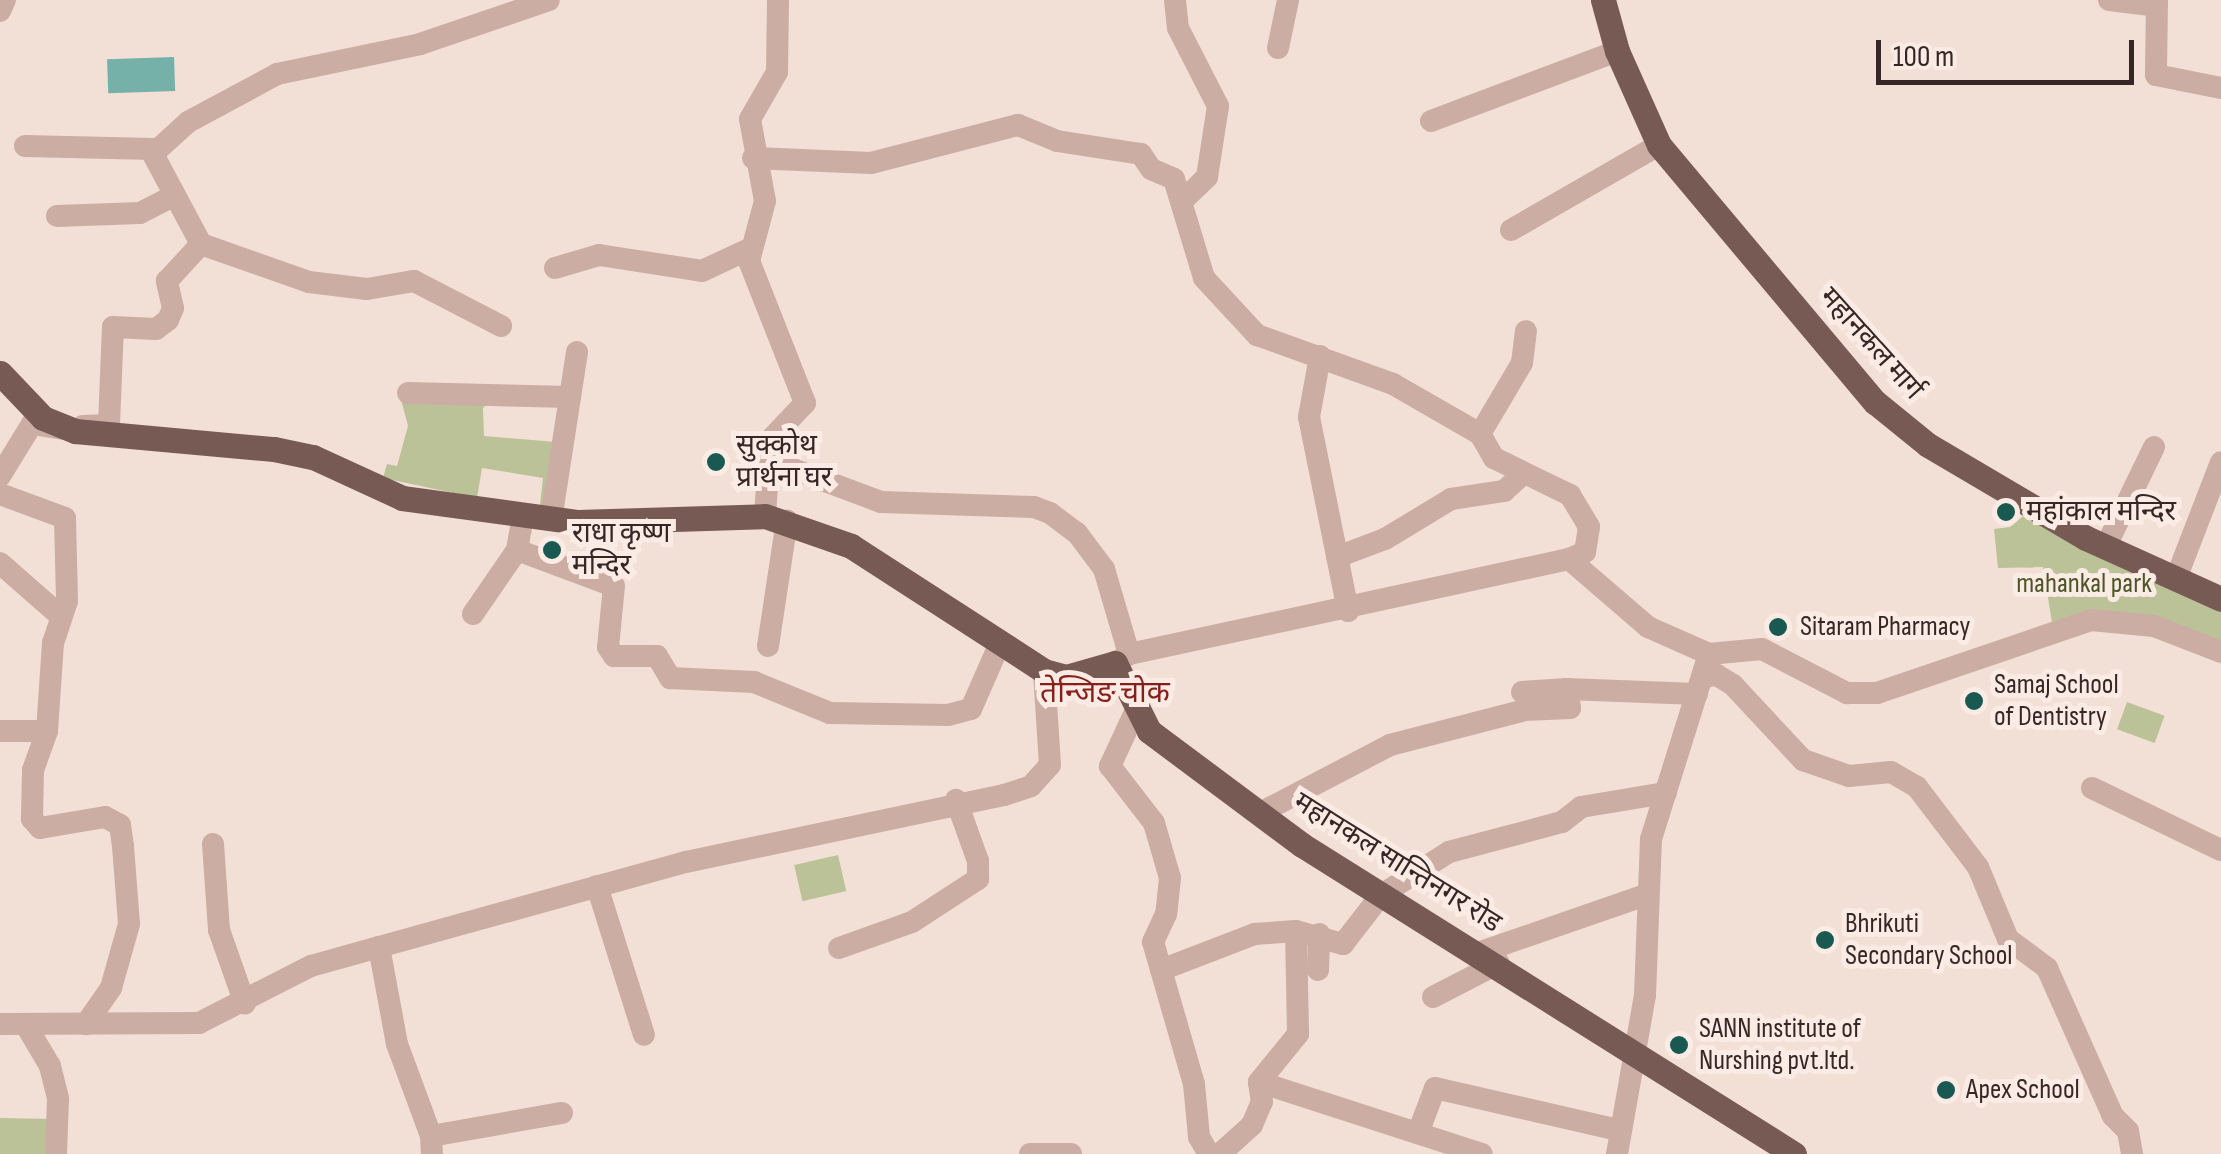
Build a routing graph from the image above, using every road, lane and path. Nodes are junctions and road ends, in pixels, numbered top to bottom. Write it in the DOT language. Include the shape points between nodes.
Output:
graph roads {
  1 [pos="5,0"];
  2 [pos="549,0"];
  3 [pos="778,0"];
  4 [pos="1175,0"];
  5 [pos="1288,0"];
  6 [pos="1602,0"];
  7 [pos="2109,0"];
  8 [pos="2157,3"];
  9 [pos="0,11"];
  10 [pos="1278,48"];
  11 [pos="1617,51"];
  12 [pos="2221,88"];
  13 [pos="1431,121"];
  14 [pos="1658,145"];
  15 [pos="25,146"];
  16 [pos="154,149"];
  17 [pos="753,158"];
  18 [pos="174,195"];
  19 [pos="1185,198"];
  20 [pos="57,216"];
  21 [pos="1511,230"];
  22 [pos="201,244"];
  23 [pos="751,248"];
  24 [pos="555,268"];
  25 [pos="501,326"];
  26 [pos="1526,332"];
  27 [pos="577,352"];
  28 [pos="1320,356"];
  29 [pos="0,373"];
  30 [pos="408,393"];
  31 [pos="570,397"];
  32 [pos="73,429"];
  33 [pos="1480,434"];
  34 [pos="2154,447"];
  35 [pos="766,459"];
  36 [pos="2221,462"];
  37 [pos="1524,474"];
  38 [pos="0,476"];
  39 [pos="0,494"];
  40 [pos="522,517"];
  41 [pos="776,518"];
  42 [pos="551,520"];
  43 [pos="2095,537"];
  44 [pos="517,550"];
  45 [pos="1338,557"];
  46 [pos="1569,559"];
  47 [pos="0,563"];
  48 [pos="2177,576"];
  49 [pos="2221,598"];
  50 [pos="1348,611"];
  51 [pos="58,614"];
  52 [pos="473,614"];
  53 [pos="1000,643"];
  54 [pos="768,646"];
  55 [pos="2221,652"];
  56 [pos="1709,654"];
  57 [pos="1122,658"];
  58 [pos="1044,671"];
  59 [pos="1074,675"];
  60 [pos="1700,686"];
  61 [pos="1567,689"];
  62 [pos="1522,692"];
  63 [pos="1133,708"];
  64 [pos="0,731"];
  65 [pos="47,731"];
  66 [pos="2092,788"];
  67 [pos="1666,793"];
  68 [pos="956,800"];
  69 [pos="1262,812"];
  70 [pos="2218,843"];
  71 [pos="212,844"];
  72 [pos="597,886"];
  73 [pos="1381,894"];
  74 [pos="1646,895"];
  75 [pos="1308,933"];
  76 [pos="379,946"];
  77 [pos="839,948"];
  78 [pos="1490,958"];
  79 [pos="1160,970"];
  80 [pos="1318,970"];
  81 [pos="1433,998"];
  82 [pos="245,1004"];
  83 [pos="0,1024"];
  84 [pos="86,1024"];
  85 [pos="27,1028"];
  86 [pos="644,1035"];
  87 [pos="1632,1048"];
  88 [pos="1260,1082"];
  89 [pos="562,1113"];
  90 [pos="1618,1130"];
  91 [pos="1418,1133"];
  92 [pos="432,1145"];
  93 [pos="56,1154"];
  94 [pos="1030,1154"];
  95 [pos="1071,1154"];
  96 [pos="1209,1154"];
  97 [pos="1220,1154"];
  98 [pos="1482,1154"];
  99 [pos="1617,1154"];
  100 [pos="1794,1154"];
  101 [pos="2132,1154"];
  1 -- 9 [label="street"];
  2 -- 16 [label="street" via="459,34 261,80"];
  3 -- 17 [label="street" via="777,72 751,109"];
  4 -- 19 [label="street" via="1178,28 1218,106 1207,177"];
  5 -- 10 [label="street"];
  6 -- 11 [label="main road, महानकल मार्ग"];
  7 -- 8 [label="street"];
  8 -- 12 [label="street" via="2156,75"];
  11 -- 13 [label="street"];
  11 -- 14 [label="main road, महानकल मार्ग"];
  14 -- 21 [label="street"];
  14 -- 43 [label="main road, महानकल मार्ग" via="1875,402 1928,444"];
  15 -- 16 [label="street"];
  16 -- 18 [label="street"];
  17 -- 19 [label="street" via="842,156 870,163 1018,126 1057,142 1140,154 1151,169 1174,179"];
  17 -- 23 [label="street" via="766,201"];
  18 -- 20 [label="street" via="118,217"];
  18 -- 22 [label="street"];
  19 -- 28 [label="street" via="1188,238 1216,297 1257,335"];
  22 -- 25 [label="street" via="310,282 366,289 414,281"];
  22 -- 32 [label="street" via="167,281 173,308 168,320 156,329 112,327 109,424"];
  23 -- 24 [label="street" via="702,271 599,255"];
  23 -- 35 [label="street" via="752,275 806,403 774,431"];
  26 -- 33 [label="street" via="1522,363"];
  27 -- 31 [label="street"];
  28 -- 33 [label="street" via="1392,384"];
  28 -- 45 [label="street" via="1310,417"];
  29 -- 32 [label="main road" via="43,418"];
  30 -- 31 [label="street"];
  31 -- 42 [label="street"];
  32 -- 38 [label="street" via="32,424"];
  32 -- 40 [label="main road" via="274,449 312,457 402,498"];
  33 -- 37 [label="street" via="1494,458"];
  34 -- 43 [label="street"];
  35 -- 41 [label="street"];
  35 -- 57 [label="street" via="881,502 1050,513 1104,569"];
  36 -- 48 [label="street"];
  37 -- 45 [label="street" via="1504,491 1451,499 1386,539"];
  37 -- 46 [label="street" via="1570,494 1584,514 1590,540"];
  39 -- 51 [label="street" via="64,518 66,601"];
  40 -- 42 [label="main road"];
  40 -- 44 [label="street"];
  41 -- 42 [label="main road"];
  41 -- 53 [label="main road" via="851,546"];
  41 -- 54 [label="street"];
  43 -- 48 [label="main road, महानकल मार्ग"];
  44 -- 52 [label="street"];
  44 -- 53 [label="street" via="614,586 608,648 614,656 657,656 670,678 754,682 830,713 948,716 971,709"];
  45 -- 50 [label="street"];
  46 -- 50 [label="street"];
  46 -- 56 [label="street" via="1648,627"];
  47 -- 51 [label="street"];
  48 -- 49 [label="main road, महानकल मार्ग"];
  50 -- 57 [label="street"];
  51 -- 65 [label="street"];
  53 -- 58 [label="main road"];
  55 -- 56 [label="street" via="2154,626 2091,620 1877,694 1847,693 1762,649"];
  56 -- 60 [label="street"];
  57 -- 59 [label="main road"];
  57 -- 63 [label="main road, महानकल सान्तिनगर रोड"];
  58 -- 59 [label="main road"];
  58 -- 68 [label="street" via="1050,765 1031,786"];
  59 -- 63 [label="main road"];
  60 -- 61 [label="street"];
  60 -- 67 [label="street"];
  60 -- 101 [label="street" via="1714,674 1733,686 1802,760 1850,776 1891,772 1917,787 1978,867 2008,939 2047,968 2113,1116 2128,1132"];
  61 -- 62 [label="street"];
  61 -- 69 [label="street" via="1570,708 1525,710 1390,745"];
  63 -- 69 [label="main road, महानकल सान्तिनगर रोड" via="1149,731"];
  63 -- 79 [label="street" via="1110,766 1154,823 1170,878 1166,914 1153,942"];
  64 -- 65 [label="street"];
  65 -- 84 [label="street" via="33,770 32,819 40,828 105,817 120,825 124,846 130,924 111,988"];
  66 -- 70 [label="street"];
  67 -- 73 [label="street" via="1581,807 1562,822 1449,852"];
  67 -- 74 [label="street" via="1651,839"];
  68 -- 72 [label="street"];
  68 -- 77 [label="street" via="978,861 978,880 912,922"];
  69 -- 73 [label="main road, महानकल सान्तिनगर रोड"];
  71 -- 82 [label="street" via="220,930"];
  72 -- 76 [label="street"];
  72 -- 86 [label="street"];
  73 -- 75 [label="street" via="1352,940 1343,944"];
  73 -- 78 [label="main road, महानकल सान्तिनगर रोड"];
  74 -- 78 [label="street"];
  74 -- 87 [label="street" via="1645,995"];
  75 -- 79 [label="street" via="1255,934"];
  75 -- 80 [label="street"];
  75 -- 88 [label="street" via="1298,1034"];
  76 -- 82 [label="street" via="311,966"];
  76 -- 92 [label="street" via="397,1044"];
  78 -- 81 [label="street"];
  78 -- 87 [label="main road, महानकल सान्तिनगर रोड"];
  79 -- 96 [label="street" via="1194,1084 1199,1137"];
  82 -- 84 [label="street" via="198,1023"];
  83 -- 85 [label="street"];
  84 -- 85 [label="street"];
  85 -- 93 [label="street" via="50,1066 58,1099"];
  87 -- 90 [label="street"];
  87 -- 100 [label="main road, महानकल सान्तिनगर रोड"];
  88 -- 91 [label="street"];
  88 -- 97 [label="street" via="1262,1102 1252,1125"];
  89 -- 92 [label="street"];
  90 -- 91 [label="street" via="1434,1088"];
  90 -- 99 [label="street"];
  91 -- 98 [label="street"];
  94 -- 95 [label="street"];
}
